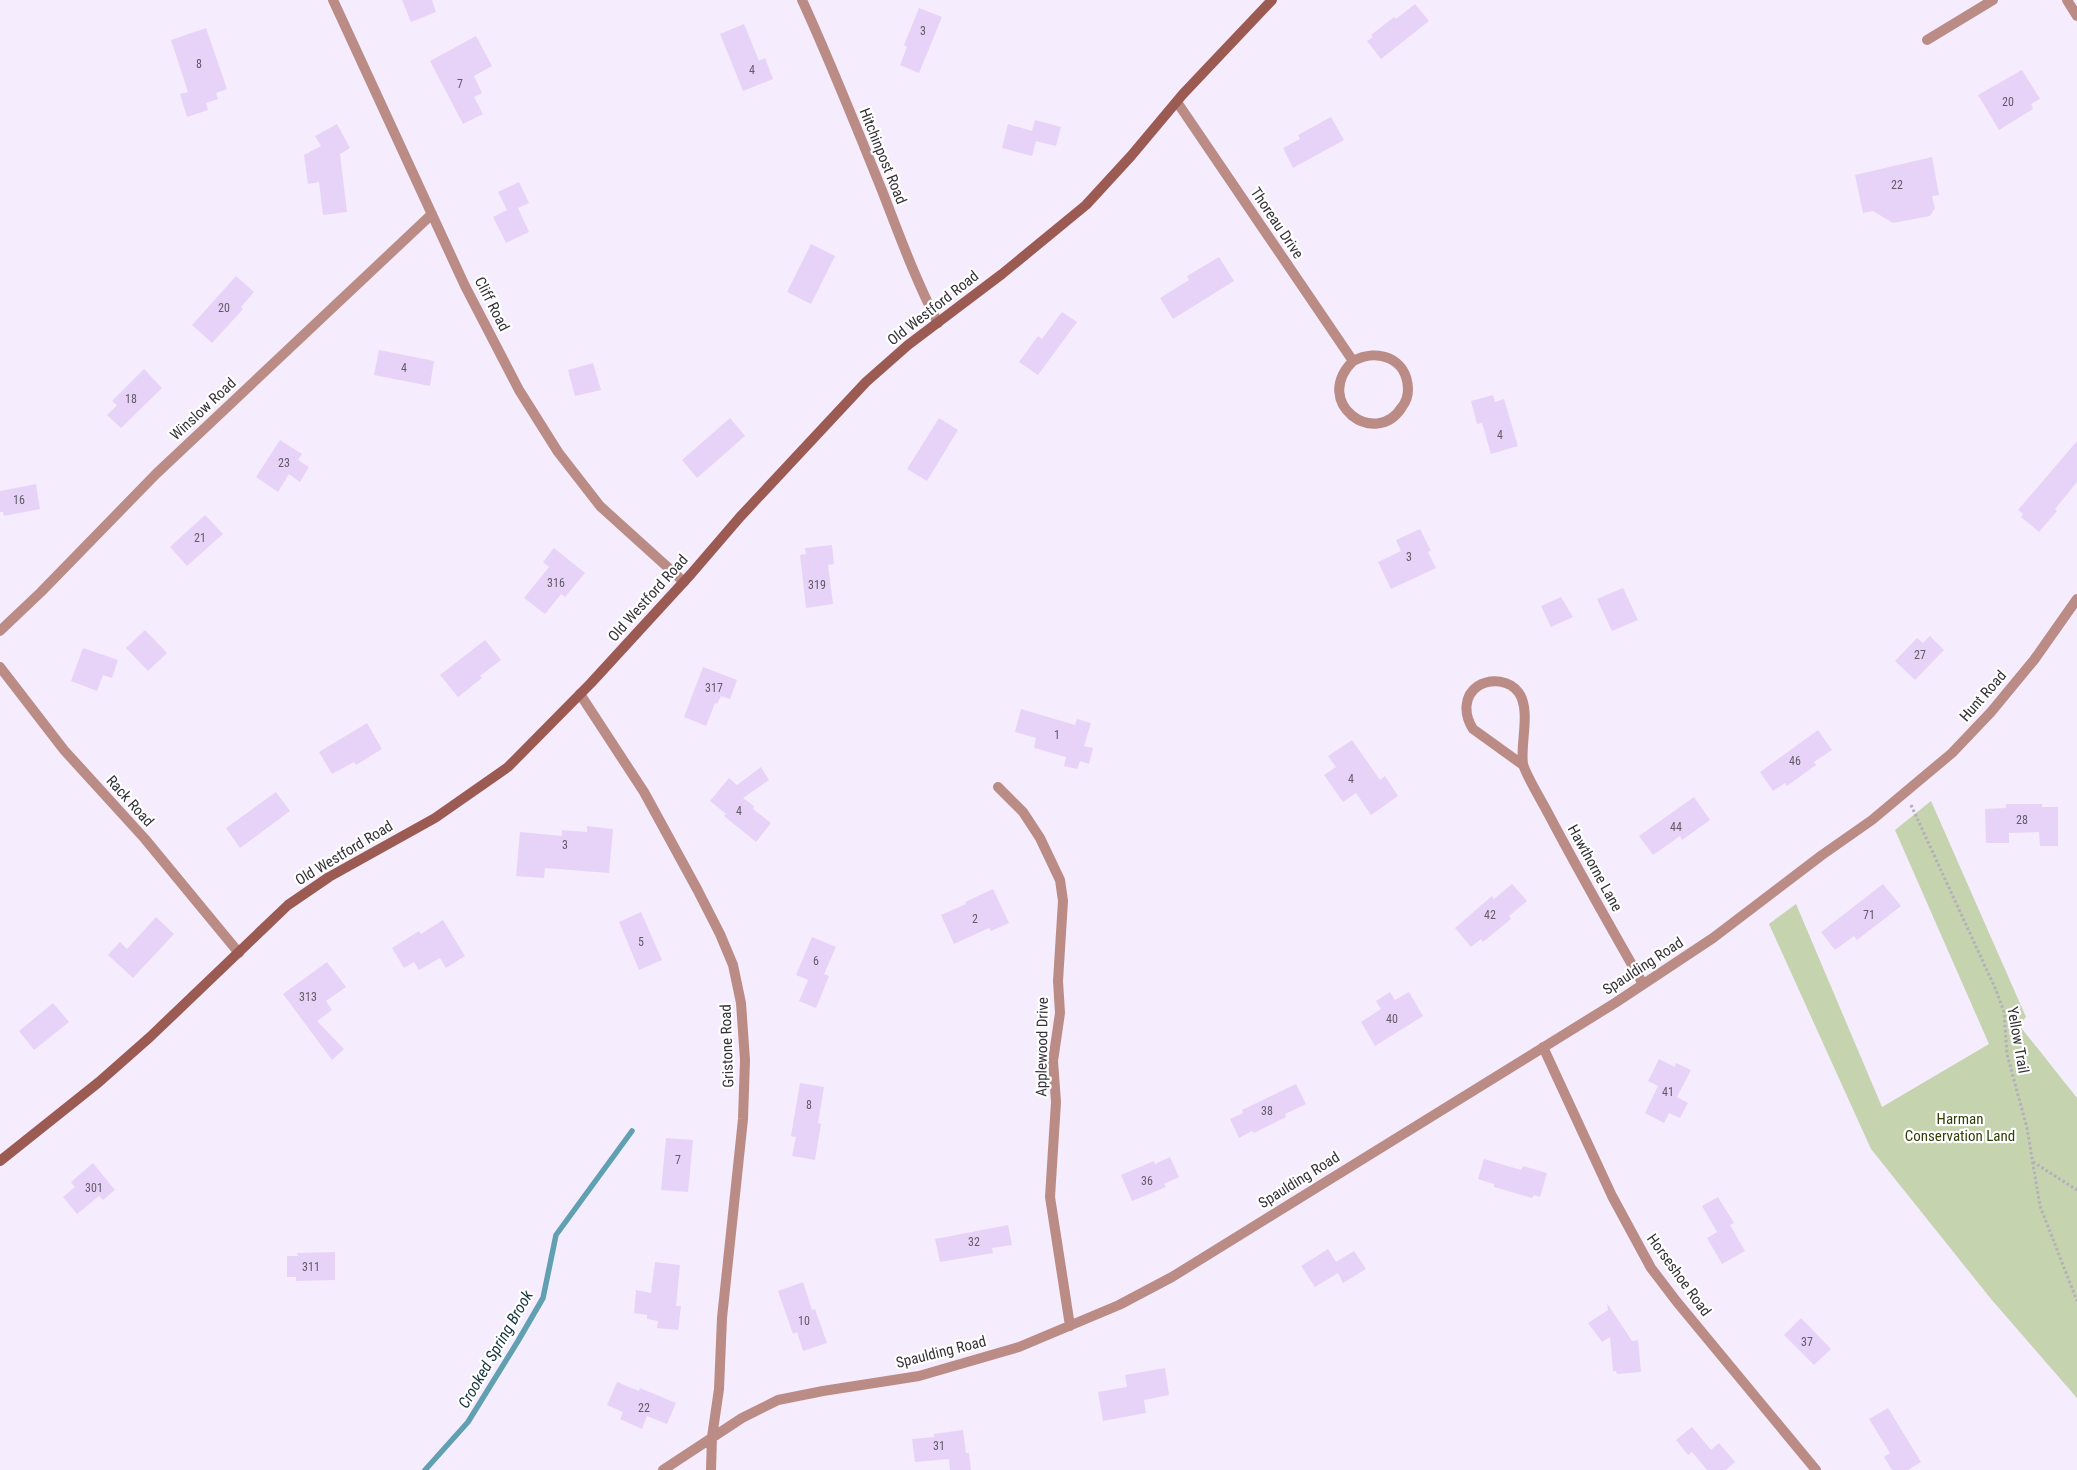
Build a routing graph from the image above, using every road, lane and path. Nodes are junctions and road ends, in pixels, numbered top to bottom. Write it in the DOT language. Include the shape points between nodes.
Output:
graph roads {
  1 [pos="333,0"];
  2 [pos="802,0"];
  3 [pos="1272,0"];
  4 [pos="1993,0"];
  5 [pos="2067,0"];
  6 [pos="2077,16"];
  7 [pos="1927,40"];
  8 [pos="1177,102"];
  9 [pos="432,214"];
  10 [pos="938,323"];
  11 [pos="1353,361"];
  12 [pos="684,582"];
  13 [pos="2077,599"];
  14 [pos="0,631"];
  15 [pos="0,668"];
  16 [pos="580,694"];
  17 [pos="1523,765"];
  18 [pos="998,787"];
  19 [pos="1902,796"];
  20 [pos="239,953"];
  21 [pos="1643,984"];
  22 [pos="1543,1047"];
  23 [pos="0,1162"];
  24 [pos="2033,1162"];
  25 [pos="2077,1190"];
  26 [pos="2077,1301"];
  27 [pos="1070,1326"];
  28 [pos="712,1437"];
  29 [pos="663,1470"];
  30 [pos="711,1470"];
  31 [pos="1816,1470"];
  1 -- 9 [label="street, Cliff Road"];
  2 -- 10 [label="street, Hitchinpost Road" via="917,282"];
  3 -- 8 [label="main road, Old Westford Road"];
  4 -- 7 [label="street"];
  5 -- 6 [label="street"];
  8 -- 10 [label="main road, Old Westford Road" via="1086,205"];
  8 -- 11 [label="street, Thoreau Drive"];
  9 -- 12 [label="street, Cliff Road" via="519,390 558,452 600,506"];
  9 -- 14 [label="street, Winslow Road" via="156,474"];
  10 -- 12 [label="main road, Old Westford Road" via="866,382"];
  11 -- 11 [label="street" via="1339,380 1341,403 1352,416 1368,424 1390,419 1399,412 1408,391 1402,370 1385,356 1374,354"];
  12 -- 16 [label="main road, Old Westford Road"];
  13 -- 19 [label="street, Hunt Road" via="2034,660 1991,712 1952,753"];
  15 -- 20 [label="street, Rack Road" via="64,750 145,839"];
  16 -- 20 [label="main road, Old Westford Road" via="508,767 435,818 329,877 288,905"];
  16 -- 28 [label="street, Gristone Road" via="644,792 701,896 733,965 741,1002 745,1060 743,1119"];
  17 -- 17 [label="street, Hawthorne Lane" via="1524,712 1519,694 1513,687 1495,681 1477,687 1467,703 1468,721 1481,735"];
  17 -- 21 [label="street, Hawthorne Lane" via="1584,882"];
  18 -- 27 [label="street, Applewood Drive" via="1023,812 1040,838 1060,880 1063,901 1058,981 1060,1013 1053,1061 1055,1120 1050,1197"];
  19 -- 21 [label="street, Spaulding Road" via="1713,938"];
  19 -- 24 [label="path, Yellow Trail" via="1999,997 2004,1012 2007,1054 2028,1128"];
  20 -- 23 [label="main road, Old Westford Road" via="99,1082"];
  21 -- 22 [label="street, Spaulding Road"];
  22 -- 27 [label="street, Spaulding Road" via="1172,1277"];
  22 -- 31 [label="street, Horseshoe Road" via="1612,1196 1652,1268"];
  24 -- 25 [label="path"];
  24 -- 26 [label="path, Yellow Trail" via="2040,1206"];
  27 -- 28 [label="street, Spaulding Road" via="1019,1347 919,1376 778,1400"];
  28 -- 29 [label="street, Spaulding Road"];
  28 -- 30 [label="street, Gristone Road"];
}
